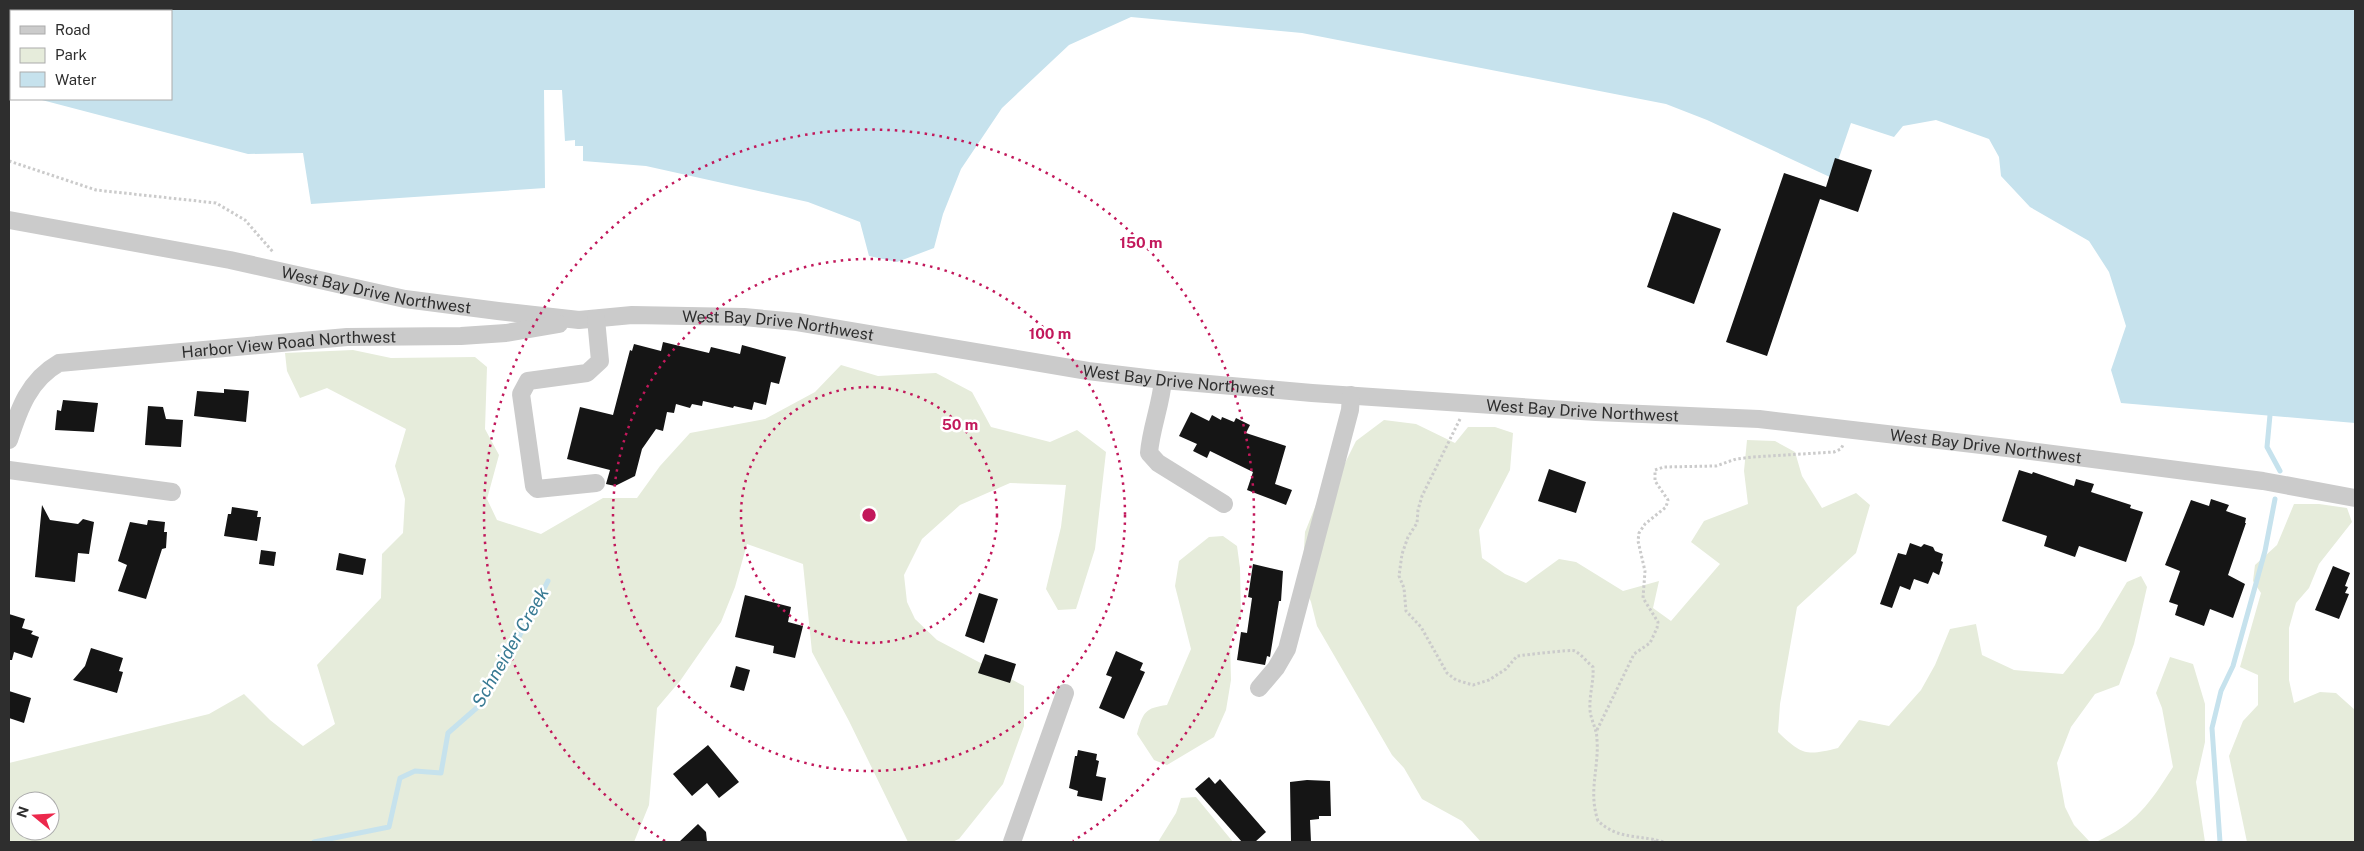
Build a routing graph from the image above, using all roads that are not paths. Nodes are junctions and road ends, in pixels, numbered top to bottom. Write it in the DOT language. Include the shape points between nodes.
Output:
graph roads {
  1 [pos="9,220"];
  2 [pos="596,319"];
  3 [pos="579,320"];
  4 [pos="1163,380"];
  5 [pos="1351,395"];
  6 [pos="14,405"];
  7 [pos="9,440"];
  8 [pos="9,470"];
  9 [pos="596,483"];
  10 [pos="172,492"];
  11 [pos="2355,498"];
  12 [pos="1224,504"];
  13 [pos="1259,688"];
  14 [pos="1065,692"];
  15 [pos="1012,842"];
  1 -- 3 [label="street, West Bay Drive Northwest" via="230,260 405,298"];
  2 -- 3 [label="street, West Bay Drive Northwest"];
  2 -- 4 [label="street, West Bay Drive Northwest" via="632,316 744,317 797,322 1088,371"];
  2 -- 9 [label="street" via="600,361 587,373 528,382 521,394 534,486 537,489"];
  3 -- 6 [label="street, Harbor View Road Northwest" via="506,333 347,337 73,360 49,369"];
  4 -- 5 [label="street, West Bay Drive Northwest"];
  4 -- 12 [label="street" via="1162,402 1149,453 1158,463"];
  5 -- 11 [label="street, West Bay Drive Northwest" via="1596,412 1759,419 2263,481"];
  5 -- 13 [label="street" via="1350,410 1287,649"];
  6 -- 7 [label="street, Harbor View Road Northwest"];
  8 -- 10 [label="street"];
  14 -- 15 [label="street"];
}
